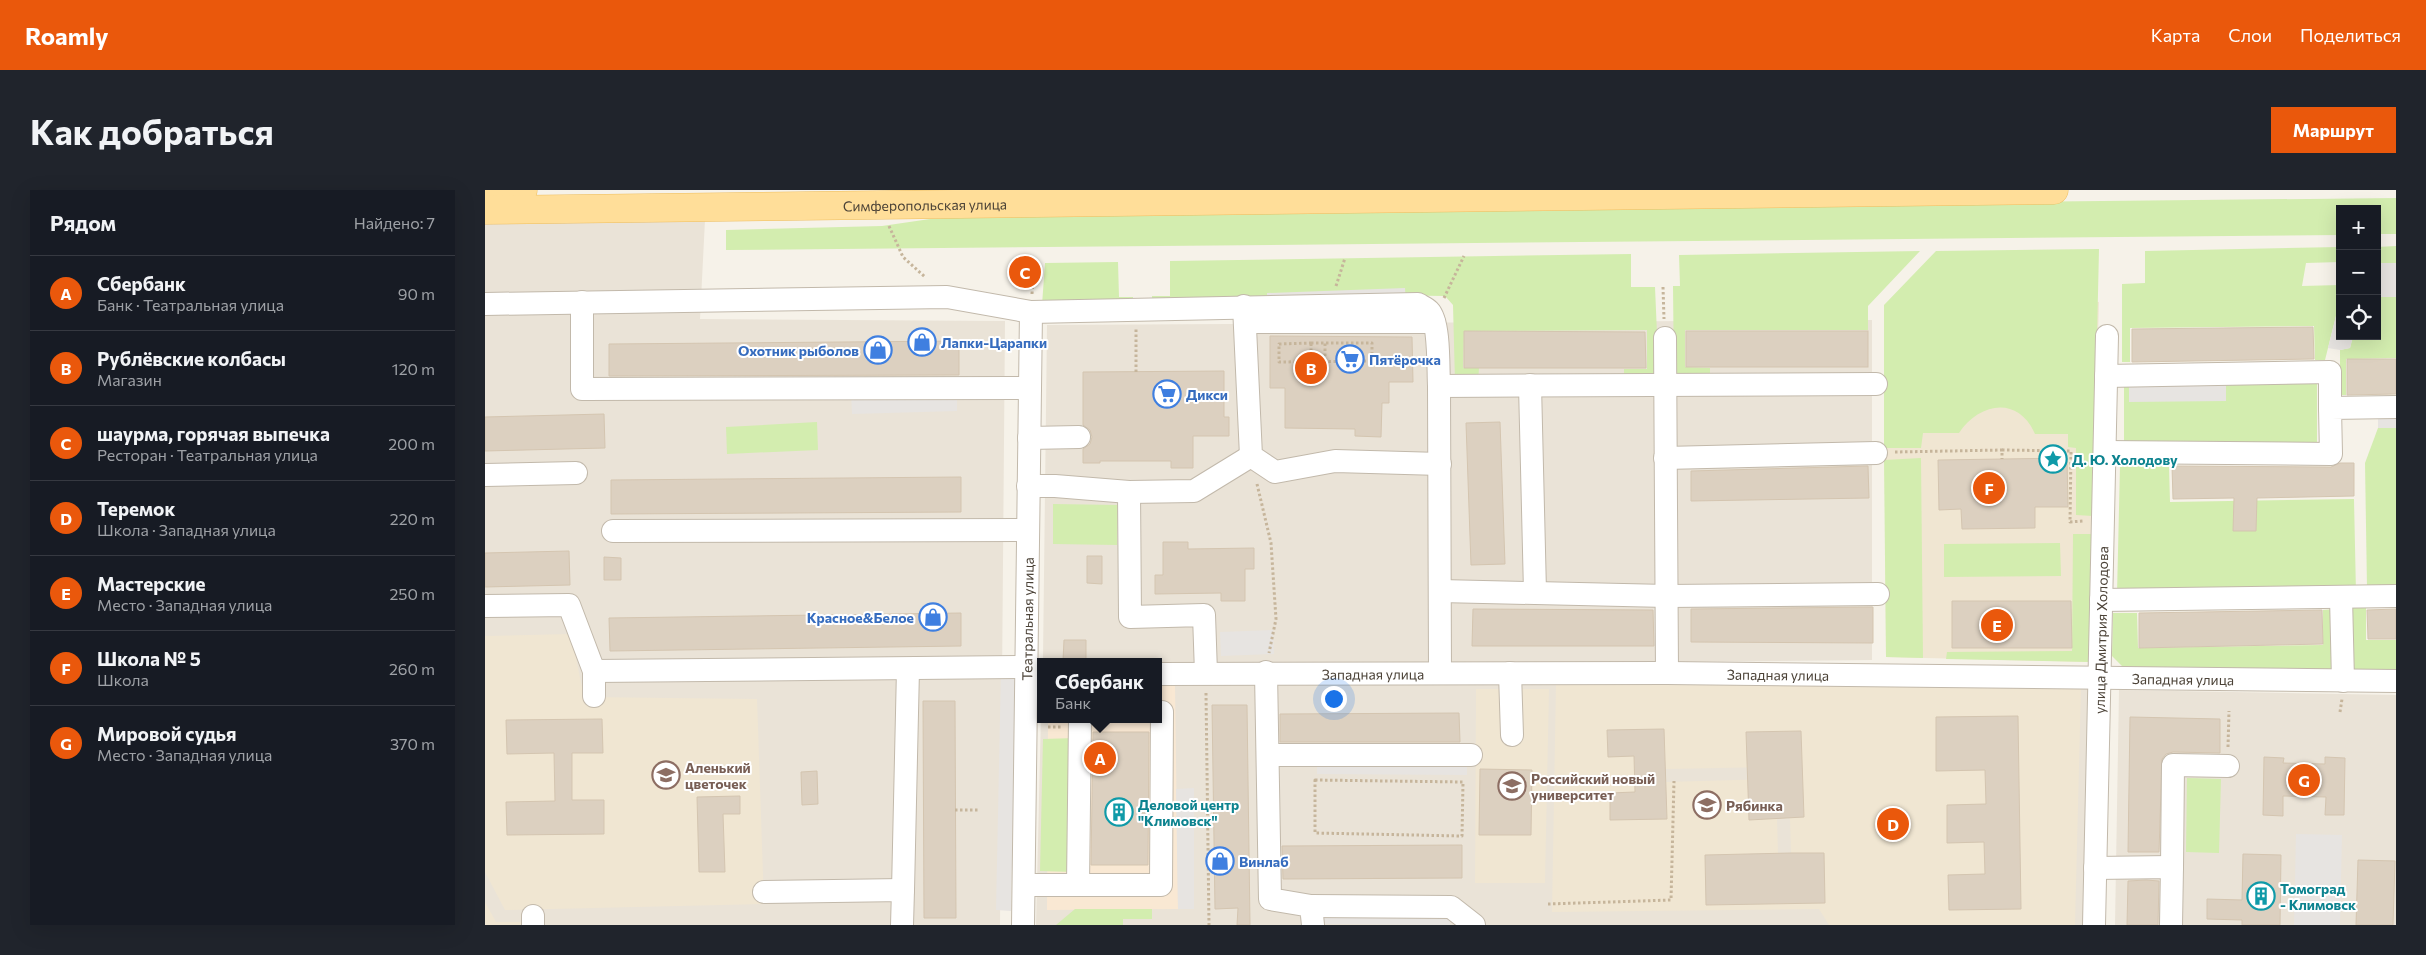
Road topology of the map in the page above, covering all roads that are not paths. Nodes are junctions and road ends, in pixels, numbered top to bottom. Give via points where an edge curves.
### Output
1 (523, 190) edge
2 (2054, 190) edge
3 (485, 191) edge
4 (485, 210) edge
5 (582, 302) junction
6 (485, 304) edge
7 (1031, 312) junction
8 (1245, 314) junction
9 (2107, 336) dead end
10 (1665, 338) road end
11 (2106, 376) junction
12 (1876, 384) dead end
13 (1530, 385) junction
14 (1664, 385) junction
15 (1439, 386) junction
16 (1030, 388) junction
17 (2396, 407) edge
18 (2330, 408) junction
19 (1029, 438) junction
20 (1079, 438) dead end
21 (2105, 452) junction
22 (1885, 453) road end
23 (1251, 456) junction
24 (1665, 458) junction
25 (1440, 464) junction
26 (576, 473) dead end
27 (485, 475) edge
28 (1028, 486) junction
29 (1129, 492) junction
30 (1028, 530) junction
31 (613, 531) dead end
32 (1440, 591) junction
33 (1535, 592) junction
34 (1878, 594) dead end
35 (1667, 596) junction
36 (2396, 596) edge
37 (2341, 597) junction
38 (2101, 600) junction
39 (485, 606) edge
40 (1267, 666) junction
41 (908, 669) junction
42 (594, 671) junction
43 (1031, 673) edge
44 (1206, 673) junction
45 (1440, 673) junction
46 (1510, 673) junction
47 (1667, 673) junction
48 (1162, 674) edge
49 (2099, 678) junction
50 (2343, 681) junction
51 (2396, 682) edge
52 (594, 696) dead end
53 (1033, 716) edge
54 (1079, 723) edge
55 (1162, 723) edge
56 (1512, 735) dead end
57 (1268, 755) junction
58 (1471, 755) dead end
59 (2228, 766) road end
60 (2095, 868) junction
61 (2172, 868) junction
62 (1024, 885) junction
63 (1078, 885) junction
64 (903, 890) junction
65 (764, 892) dead end
66 (1312, 916) edge
67 (902, 925) edge
68 (1023, 925) edge
69 (1473, 925) edge
70 (2094, 925) edge
71 (2171, 925) edge

1 - 3 main road
2 - 4 main road, Симферопольская улица
5 - 6 street
5 - 7 street via 947,296
5 - 16 street via 582,389
7 - 8 street via 1143,309
7 - 16 street, Театральная улица
8 - 15 street via 1418,304 1430,311 1434,322
8 - 23 street
9 - 11 street, улица Дмитрия Холодова
10 - 14 street
11 - 18 street via 2330,372
11 - 21 street, улица Дмитрия Холодова
12 - 14 street
13 - 14 street
13 - 15 street
13 - 33 street
14 - 24 street
15 - 25 street
16 - 19 street, Театральная улица
17 - 18 street
18 - 21 street via 2331,454
19 - 20 street
19 - 28 street, Театральная улица
21 - 38 street, улица Дмитрия Холодова
22 - 24 street
23 - 25 street via 1275,472 1335,461
23 - 29 street via 1194,491
24 - 35 street
25 - 32 street
26 - 27 street
28 - 29 street via 1055,486 1096,497
28 - 30 street, Театральная улица
29 - 44 street via 1129,617 1205,615
30 - 31 street
30 - 43 street, Театральная улица
32 - 33 street
32 - 45 street
33 - 35 street
34 - 35 street
35 - 47 street
36 - 37 street
37 - 38 street
37 - 50 street
38 - 49 street, улица Дмитрия Холодова
39 - 42 street via 569,605
40 - 44 street, Западная улица
40 - 45 street, Западная улица
40 - 57 street
41 - 42 street
41 - 43 street
41 - 64 street
42 - 52 street
43 - 53 street, Театральная улица
44 - 48 street, Западная улица
45 - 46 street, Западная улица
46 - 47 street, Западная улица
46 - 56 street
47 - 49 street, Западная улица
49 - 50 street, Западная улица
49 - 60 street, улица Дмитрия Холодова
50 - 51 street, Западная улица
53 - 62 street, Театральная улица
54 - 63 street
55 - 63 street via 1161,885
57 - 58 street
57 - 66 street via 1270,899
59 - 61 street via 2173,765
60 - 61 street
60 - 70 street, улица Дмитрия Холодова
61 - 71 street
62 - 63 street
62 - 68 street, Театральная улица
64 - 65 street
64 - 67 street
66 - 69 street via 1451,907

